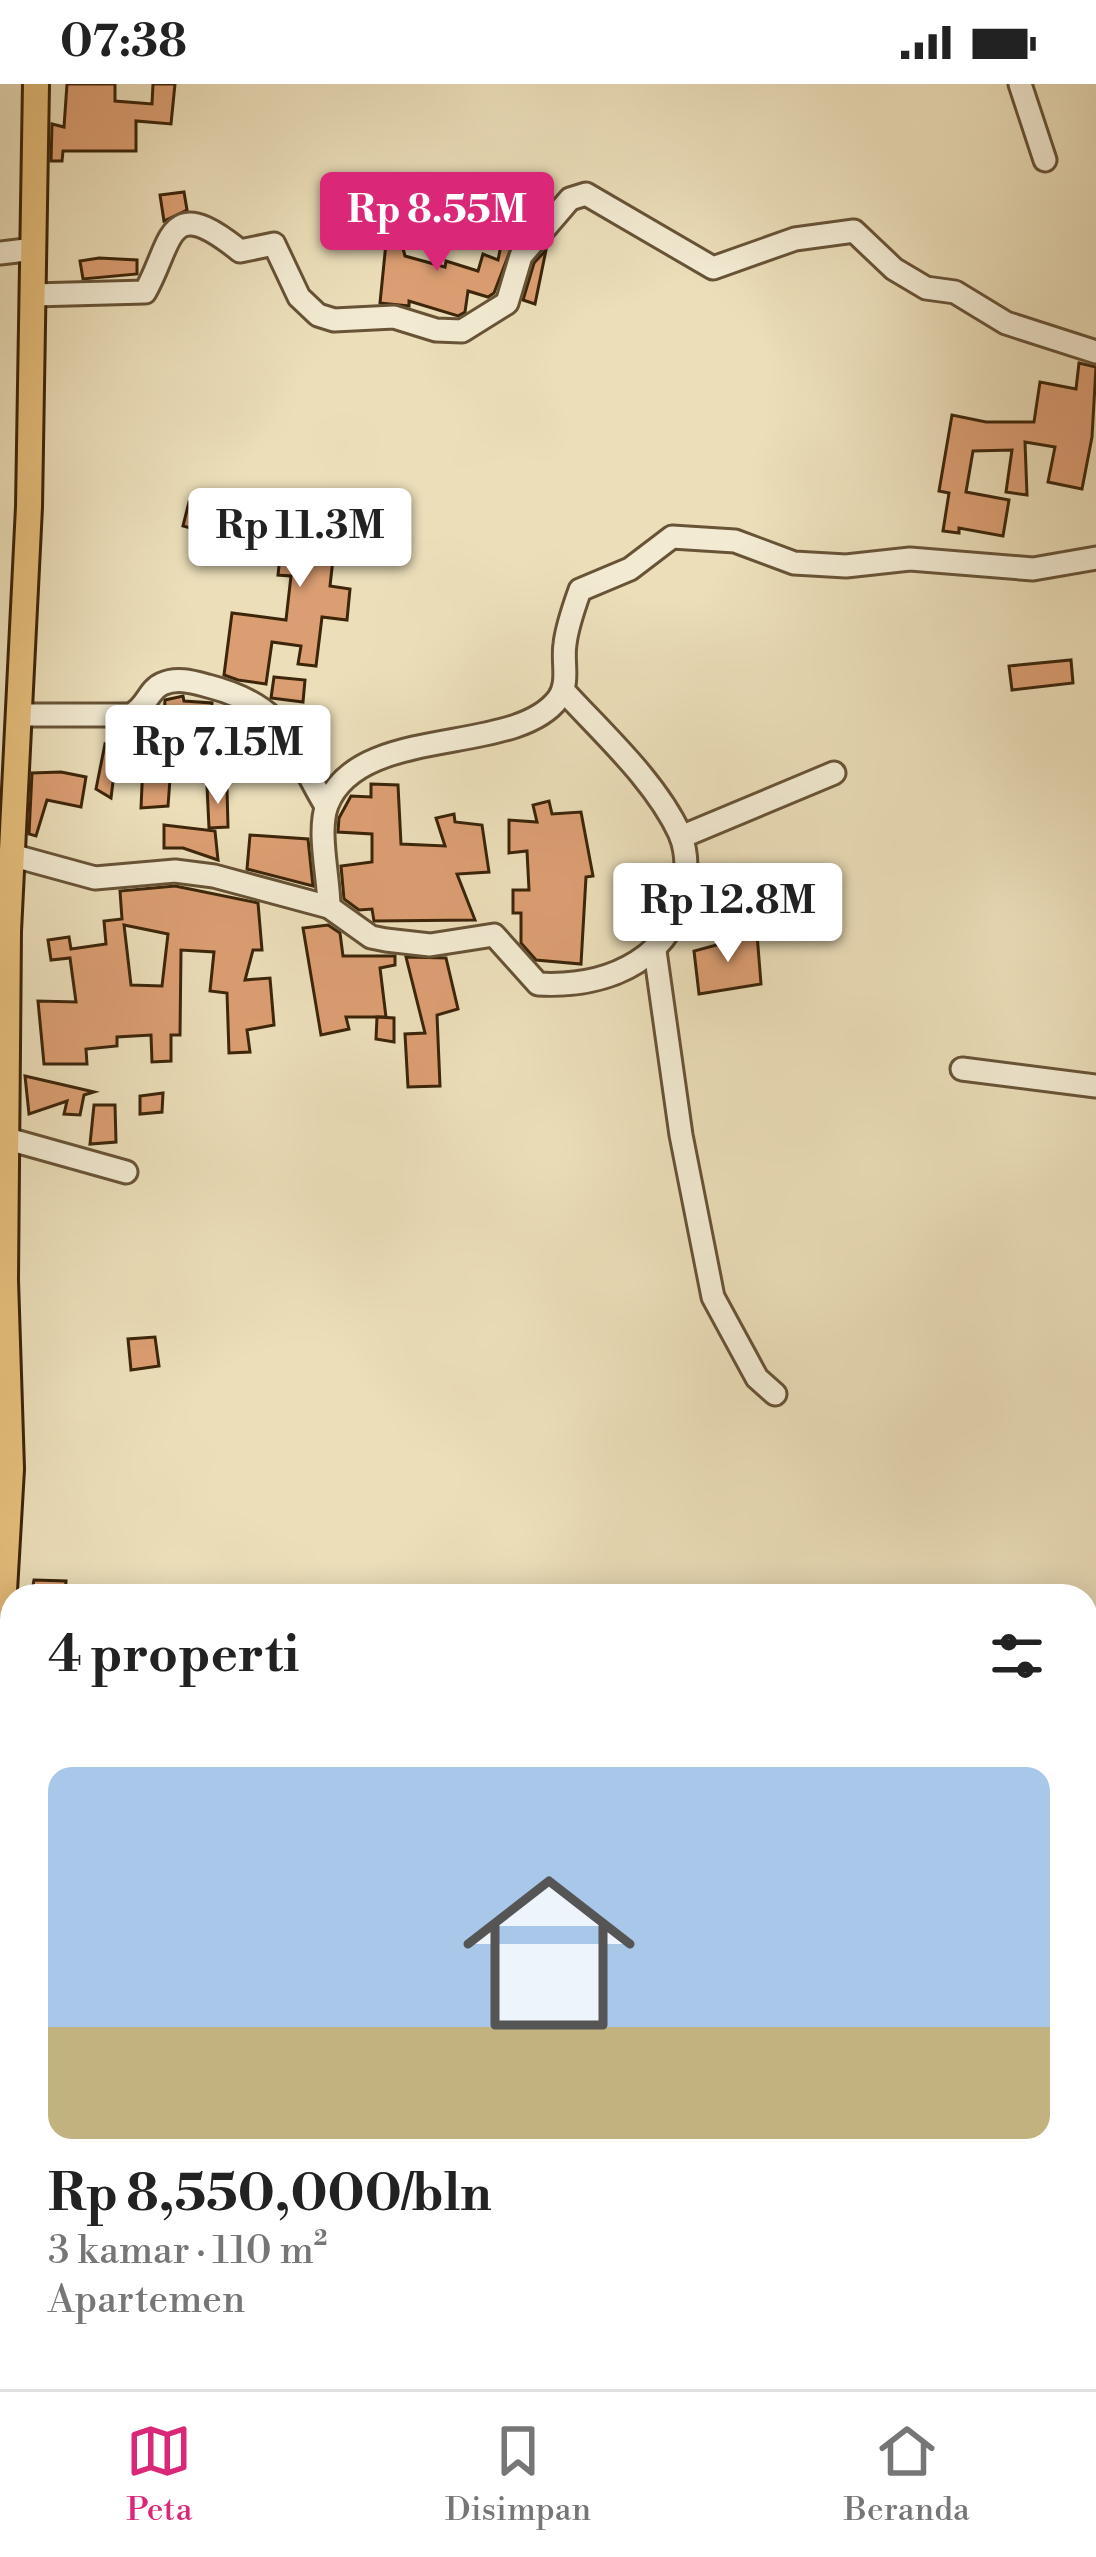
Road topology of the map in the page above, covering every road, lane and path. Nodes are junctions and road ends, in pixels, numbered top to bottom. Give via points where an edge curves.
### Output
1 (35, 84) edge
2 (1020, 84) edge
3 (1046, 160) dead end
4 (34, 249) junction
5 (0, 253) edge
6 (33, 296) junction
7 (1096, 352) edge
8 (1096, 558) edge
9 (563, 690) junction
10 (19, 715) junction
11 (833, 773) dead end
12 (326, 806) junction
13 (6, 818) edge
14 (681, 837) junction
15 (11, 854) junction
16 (329, 907) junction
17 (655, 951) junction
18 (962, 1069) dead end
19 (1096, 1086) edge
20 (4, 1095) edge
21 (8, 1139) junction
22 (127, 1172) dead end
23 (775, 1394) dead end
24 (6, 1584) edge

1 - 4 main road
2 - 3 street
4 - 5 street
4 - 6 main road
6 - 7 street via 145,292 164,240 186,226 240,251 274,244 299,297 318,315 348,322 394,317 462,331 508,303 521,256 570,199 586,194 713,268 760,248 854,231 926,288 955,292 1006,323
6 - 10 main road
8 - 9 street via 1034,568 910,559 846,566 794,562 735,541 672,537 630,569 580,590 564,644
9 - 12 street via 528,721 368,766
9 - 14 street
10 - 12 street via 130,715 167,682 213,687 281,722
10 - 13 main road
11 - 14 street
12 - 16 street
13 - 15 main road
14 - 17 street via 684,904
15 - 16 street via 95,878 191,871
15 - 20 main road
16 - 17 street via 386,940 430,945 494,935 538,984 601,976
17 - 23 street via 712,1297 757,1378
18 - 19 street
20 - 21 main road
21 - 22 street
21 - 24 main road

